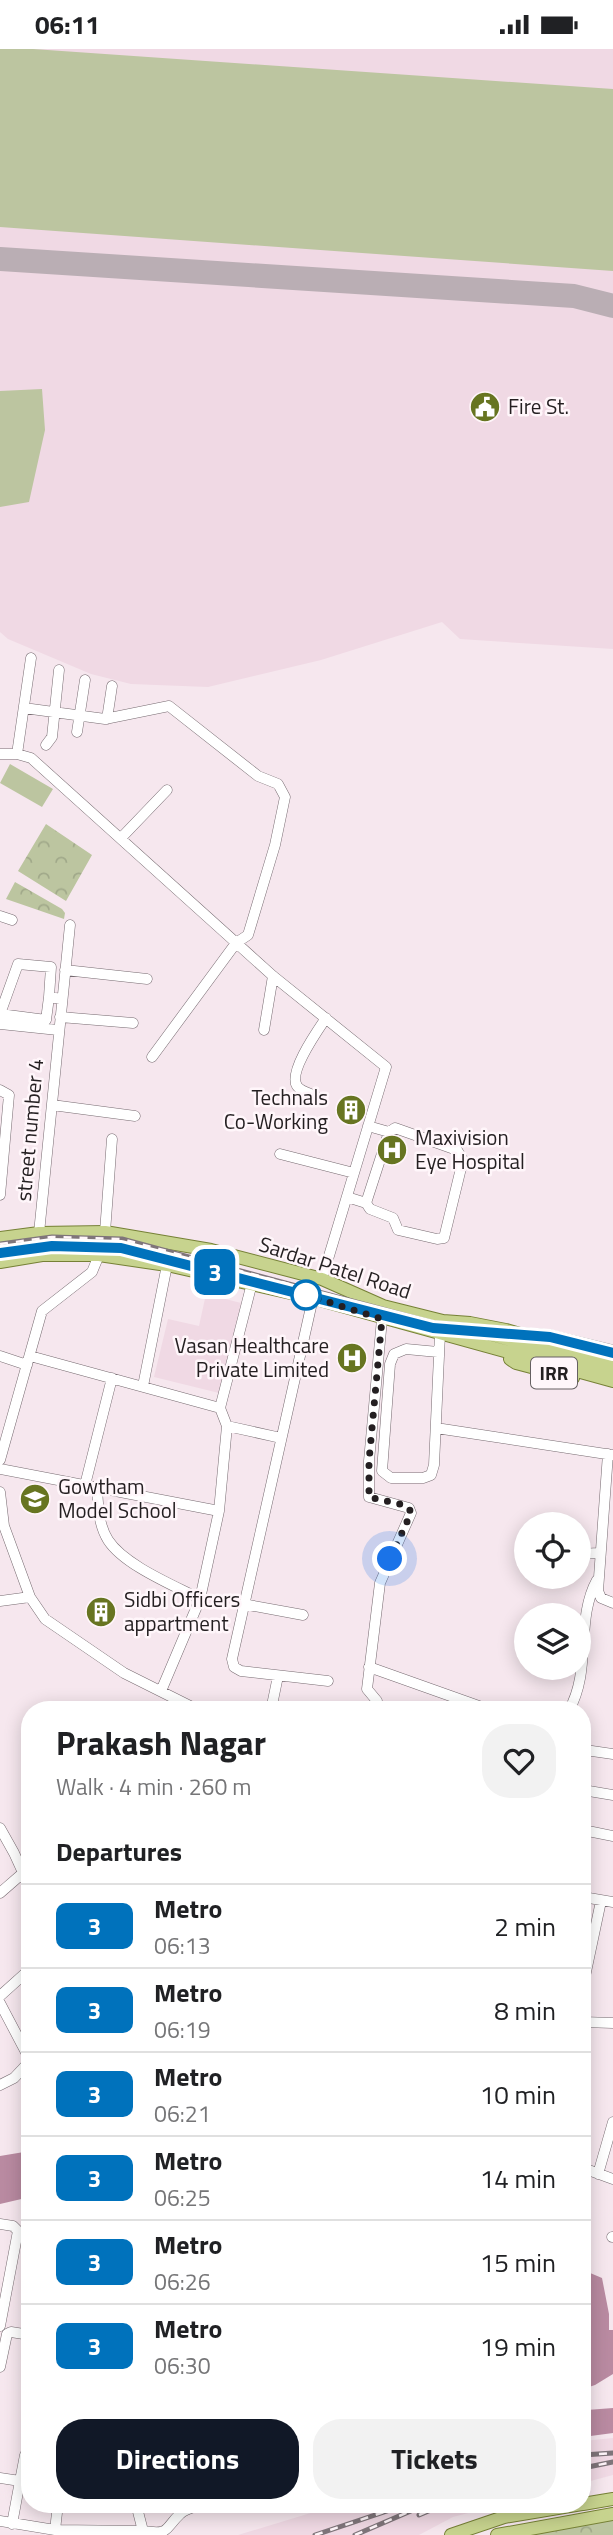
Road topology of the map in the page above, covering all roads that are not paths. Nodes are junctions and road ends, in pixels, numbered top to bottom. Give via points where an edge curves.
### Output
1 (31, 658) dead end
2 (59, 670) dead end
3 (85, 680) dead end
4 (112, 686) dead end
5 (24, 708) junction
6 (54, 712) junction
7 (80, 716) junction
8 (107, 719) junction
9 (77, 732) dead end
10 (46, 745) dead end
11 (0, 754) edge
12 (17, 754) junction
13 (167, 790) dead end
14 (121, 838) junction
15 (0, 916) edge
16 (12, 920) dead end
17 (70, 925) dead end
18 (236, 943) junction
19 (65, 969) junction
20 (273, 976) junction
21 (147, 979) dead end
22 (48, 997) junction
23 (62, 999) junction
24 (60, 1017) junction
25 (326, 1018) junction
26 (133, 1023) dead end
27 (0, 1024) edge
28 (58, 1030) junction
29 (264, 1030) dead end
30 (152, 1057) dead end
31 (0, 1090) edge
32 (317, 1097) dead end
33 (52, 1105) junction
34 (135, 1116) dead end
35 (368, 1126) junction
36 (389, 1132) junction
37 (113, 1139) dead end
38 (280, 1153) dead end
39 (354, 1173) junction
40 (0, 1195) edge
41 (347, 1197) junction
42 (366, 1203) junction
43 (105, 1232) junction
44 (40, 1233) junction
45 (0, 1238) edge
46 (99, 1255) junction
47 (0, 1262) edge
48 (167, 1265) junction
49 (322, 1279) junction
50 (251, 1283) junction
51 (313, 1299) junction
52 (382, 1319) junction
53 (443, 1321) junction
54 (440, 1334) junction
55 (514, 1348) junction
56 (499, 1350) junction
57 (438, 1352) junction
58 (0, 1356) edge
59 (29, 1360) junction
60 (613, 1361) edge
61 (613, 1370) edge
62 (112, 1378) junction
63 (613, 1381) edge
64 (143, 1386) junction
65 (613, 1389) edge
66 (220, 1409) junction
67 (227, 1426) junction
68 (436, 1428) junction
69 (281, 1438) junction
70 (610, 1455) edge
71 (0, 1460) edge
72 (0, 1469) edge
73 (85, 1485) junction
74 (97, 1487) junction
75 (0, 1492) edge
76 (219, 1511) junction
77 (591, 1553) edge
78 (599, 1553) junction
79 (597, 1579) junction
80 (30, 1597) junction
81 (200, 1599) junction
82 (0, 1601) edge
83 (613, 1602) edge
84 (243, 1604) junction
85 (303, 1615) dead end
86 (369, 1667) junction
87 (278, 1676) junction
88 (328, 1681) dead end
89 (161, 1691) junction
90 (180, 1701) edge
91 (272, 1701) edge
92 (377, 1701) edge
93 (465, 1701) edge
94 (572, 1701) edge
95 (591, 1751) edge
96 (613, 1754) edge
97 (591, 1791) edge
98 (613, 1795) edge
99 (1, 1831) edge
100 (591, 1832) edge
101 (613, 1836) edge
102 (21, 1869) edge
103 (21, 1875) edge
104 (0, 1893) edge
105 (591, 1899) edge
106 (601, 1901) junction
107 (613, 1902) edge
108 (591, 1948) edge
109 (21, 1977) edge
110 (0, 1996) edge
111 (0, 2003) edge
112 (591, 2022) edge
113 (613, 2023) edge
114 (21, 2043) edge
115 (21, 2070) edge
116 (0, 2084) edge
117 (613, 2122) edge
118 (591, 2171) edge
119 (598, 2174) junction
120 (613, 2179) edge
121 (0, 2224) edge
122 (0, 2326) edge
123 (21, 2334) edge
124 (0, 2367) edge
125 (21, 2477) edge
126 (0, 2478) edge
127 (20, 2481) junction
128 (613, 2499) edge
129 (591, 2503) edge
130 (57, 2513) edge
131 (138, 2513) edge
132 (177, 2513) edge
133 (528, 2513) edge
134 (613, 2514) edge
135 (0, 2522) edge
136 (12, 2523) junction
137 (55, 2530) junction
138 (143, 2531) junction
139 (478, 2531) edge
140 (451, 2535) edge
141 (497, 2535) edge

1 - 5 street
2 - 6 street
3 - 7 street
4 - 8 street
5 - 6 street
5 - 12 street
6 - 7 street
6 - 10 street via 52,737
7 - 8 street
7 - 9 street
8 - 18 street via 169,706 258,776 278,784 285,797 275,845 248,935
11 - 12 street
12 - 14 street via 31,758
13 - 14 street
14 - 18 street
15 - 16 street
17 - 19 street, street number 4
18 - 20 street
18 - 30 street
19 - 21 street
19 - 23 street, street number 4
20 - 25 street
20 - 29 street
22 - 22 street via 51,967 18,964 0,1014 46,1020
22 - 23 street
23 - 24 street, street number 4
24 - 26 street
24 - 28 street, street number 4
25 - 32 street via 302,1055 296,1081 299,1088
25 - 35 street via 386,1067
27 - 28 street, street number 4
28 - 33 street, street number 4
31 - 40 street via 9,1095
33 - 34 street
33 - 44 street, street number 4
35 - 36 street
35 - 39 street
36 - 42 street
36 - 42 street via 395,1128 457,1150 463,1160 444,1238 398,1230 393,1218
37 - 43 street
38 - 39 street
39 - 41 street
41 - 42 street
41 - 49 street
43 - 44 main road, Sardar Patel Road / IRR
43 - 49 main road, Sardar Patel Road / IRR via 211,1249
44 - 45 main road, Sardar Patel Road / IRR
46 - 47 main road, Sardar Patel Road / IRR via 42,1255
46 - 48 main road, Sardar Patel Road / IRR
46 - 59 street via 92,1272 43,1311
48 - 50 main road, Sardar Patel Road / IRR
48 - 64 street
49 - 53 main road, Sardar Patel Road / IRR via 383,1306
50 - 51 main road, Sardar Patel Road / IRR
50 - 66 street
51 - 52 main road, Sardar Patel Road / IRR
51 - 69 street
52 - 54 main road, Sardar Patel Road / IRR
52 - 86 street via 369,1497 404,1505 411,1513 380,1583
53 - 55 main road, IRR
53 - 60 main road, Sardar Patel Road / IRR via 506,1330
54 - 56 main road, Sardar Patel Road / IRR
54 - 57 street
55 - 56 main road, IRR
55 - 61 main road, IRR
55 - 63 main road, IRR
56 - 65 main road, Sardar Patel Road / IRR via 516,1363
57 - 68 street
57 - 68 street via 406,1349 394,1354 383,1471 391,1478 431,1475
58 - 59 street
59 - 62 street
59 - 71 street
62 - 64 street
62 - 73 street
64 - 66 street
66 - 67 street
67 - 69 street
67 - 76 street
68 - 70 street
69 - 84 street
70 - 78 street
72 - 73 street
73 - 74 street
74 - 76 street
74 - 81 street via 100,1520 116,1550
75 - 80 street via 4,1527
76 - 81 street
77 - 78 street
78 - 79 street
79 - 83 street via 601,1598
79 - 94 street via 588,1599 579,1683
80 - 82 street
80 - 89 street via 45,1619 124,1673
81 - 89 street
84 - 85 street
84 - 87 street via 234,1667
86 - 92 street via 367,1689
86 - 93 street
87 - 88 street
87 - 91 street
89 - 90 street
95 - 96 street
97 - 98 street
99 - 102 street
100 - 101 street
103 - 104 street
105 - 106 street
106 - 107 street
106 - 108 street
109 - 110 street
111 - 114 street
112 - 113 street
115 - 116 street
117 - 119 street
118 - 119 street
119 - 120 street
121 - 122 street via 18,2231
123 - 124 street via 7,2334
125 - 127 street
126 - 127 street
127 - 136 street
128 - 129 main road
130 - 137 street
131 - 138 street
132 - 138 street via 164,2533
133 - 139 main road via 504,2517
134 - 141 main road
135 - 136 street
136 - 137 street
137 - 138 street
139 - 140 main road

